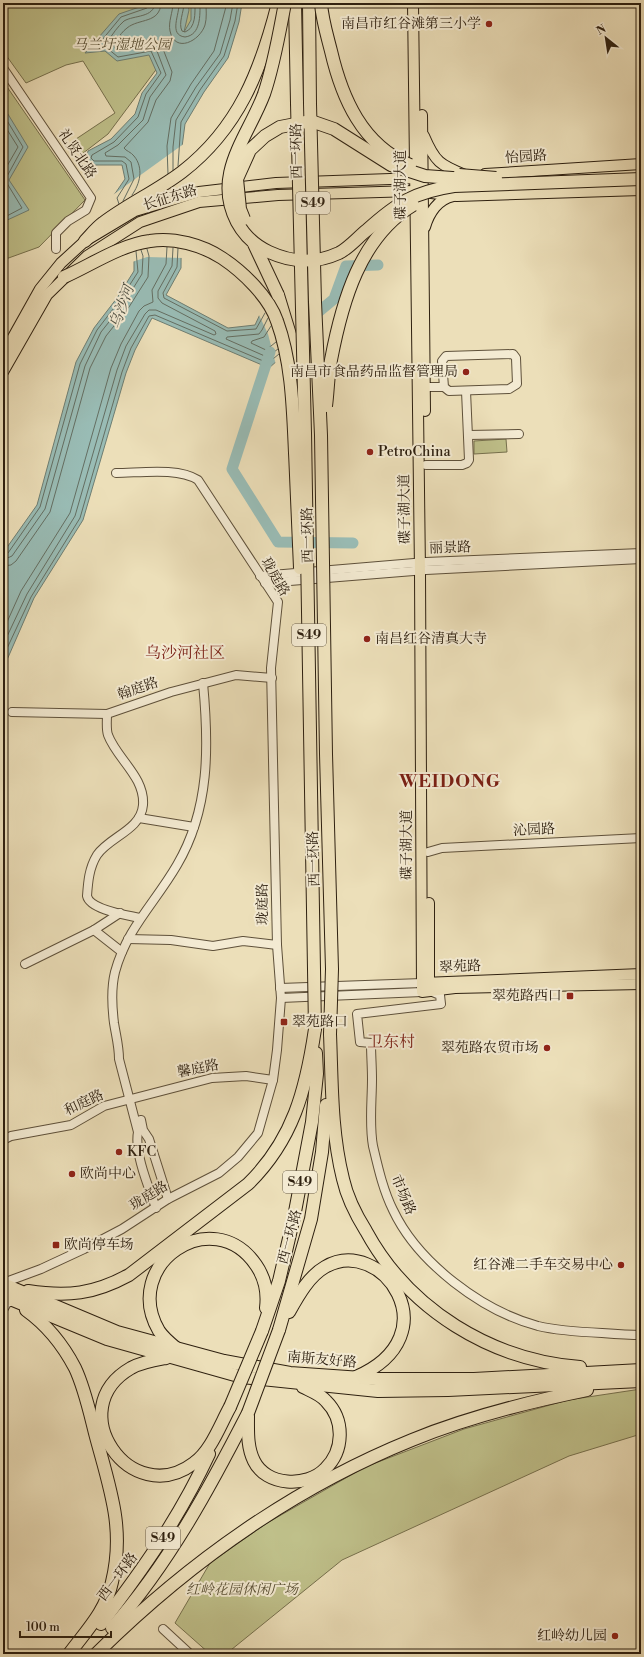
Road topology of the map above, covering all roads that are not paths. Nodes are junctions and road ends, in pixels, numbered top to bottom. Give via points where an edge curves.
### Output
1 (278, 3) edge
2 (285, 3) edge
3 (295, 3) edge
4 (309, 3) edge
5 (320, 3) edge
6 (413, 3) edge
7 (420, 3) edge
8 (3, 68) edge
9 (418, 135) junction
10 (641, 164) edge
11 (641, 172) edge
12 (466, 175) junction
13 (418, 178) junction
14 (376, 179) junction
15 (641, 179) edge
16 (494, 182) junction
17 (641, 190) edge
18 (376, 192) junction
19 (419, 192) junction
20 (457, 196) junction
21 (199, 197) junction
22 (423, 232) junction
23 (86, 241) junction
24 (415, 242) junction
25 (56, 249) dead end
26 (64, 277) junction
27 (3, 355) edge
28 (3, 372) edge
29 (425, 387) junction
30 (444, 387) junction
31 (466, 391) junction
32 (293, 405) junction
33 (321, 434) junction
34 (519, 434) dead end
35 (468, 436) junction
36 (426, 465) junction
37 (116, 473) dead end
38 (641, 553) edge
39 (641, 559) edge
40 (423, 566) junction
41 (260, 576) junction
42 (265, 584) junction
43 (272, 678) junction
44 (310, 678) junction
45 (203, 683) junction
46 (12, 712) dead end
47 (106, 714) junction
48 (139, 818) junction
49 (194, 826) junction
50 (641, 838) edge
51 (428, 852) junction
52 (120, 913) junction
53 (140, 918) junction
54 (94, 930) junction
55 (128, 939) junction
56 (277, 946) junction
57 (122, 952) junction
58 (25, 964) dead end
59 (641, 974) edge
60 (641, 984) edge
61 (426, 987) junction
62 (280, 988) junction
63 (281, 998) junction
64 (315, 1029) junction
65 (330, 1034) junction
66 (273, 1080) junction
67 (132, 1098) junction
68 (3, 1140) edge
69 (168, 1199) junction
70 (156, 1208) junction
71 (7, 1285) edge
72 (3, 1296) edge
73 (14, 1301) junction
74 (3, 1310) edge
75 (279, 1330) junction
76 (262, 1331) junction
77 (641, 1335) edge
78 (173, 1354) junction
79 (632, 1374) edge
80 (354, 1378) junction
81 (641, 1381) edge
82 (294, 1384) junction
83 (230, 1407) junction
84 (248, 1413) junction
85 (163, 1629) dead end
86 (69, 1654) edge
87 (74, 1654) edge
88 (88, 1654) edge
89 (96, 1654) edge
90 (190, 1654) edge

1 - 23 highway via 266,48 249,92 214,142 183,171 102,224
2 - 16 highway, bridge via 278,45 264,95 234,160 228,180 230,203 243,233 270,253 283,259 306,262 340,252 388,211 411,197 432,189
3 - 44 highway, 西一环路 / S49, bridge
4 - 33 highway, 西一环路 / S49, bridge via 315,302
5 - 16 highway, bridge via 336,71 348,106 363,130 380,147 401,161 426,171
6 - 9 main road, 碟子湖大道
7 - 9 main road, 碟子湖大道
8 - 25 street, 礼贤北路 via 91,198 86,210 56,233
9 - 12 main road via 445,167
9 - 13 main road, 碟子湖大道
9 - 14 main road via 400,165
10 - 12 main road, 怡园路
11 - 16 highway
12 - 13 main road, 怡园路
13 - 14 main road, 长征东路
13 - 19 main road, 碟子湖大道
14 - 21 main road, 长征东路 via 276,183
15 - 16 highway, bridge
16 - 32 highway, bridge via 425,176 391,165 334,128 312,121 280,127 264,136 250,150 237,179 240,208 278,295 292,341
16 - 33 highway, bridge via 425,198 402,212 386,226 367,251 352,282 340,318
17 - 20 main road
18 - 19 main road, 长征东路
18 - 21 main road, 长征东路
18 - 24 main road via 400,205 408,217
19 - 20 main road
19 - 22 main road, 碟子湖大道
19 - 24 main road, 碟子湖大道
20 - 22 main road via 442,200 435,206 427,218
21 - 23 main road, 长征东路 via 135,211
21 - 26 main road, 长征东路 via 140,222 87,256
22 - 29 main road, 碟子湖大道
23 - 27 main road, 长征东路 via 60,264 40,289
24 - 40 main road, 碟子湖大道
26 - 28 main road, 长征东路 via 47,295
26 - 32 highway, bridge via 124,248 150,241 180,242 210,250 236,268 256,287 277,320 285,347
29 - 30 street
29 - 36 main road, 碟子湖大道
30 - 31 street via 449,391
30 - 31 street via 442,361 446,356 513,354 516,358 517,384 514,387
31 - 35 street
32 - 44 highway, bridge via 302,621
33 - 65 highway, 西一环路 / S49, bridge via 332,969
34 - 35 street
35 - 36 street via 467,463
36 - 40 main road, 碟子湖大道
37 - 41 street, 珑庭路 via 179,473 198,480
38 - 40 street, 丽景路
39 - 40 street, 丽景路
40 - 41 street, 丽景路
40 - 42 street, 丽景路
40 - 51 main road, 碟子湖大道
40 - 61 main road, 碟子湖大道
41 - 42 street, 珑庭路
42 - 43 street, 珑庭路 via 278,602
43 - 45 street, 翰庭路 via 236,674
43 - 56 street, 珑庭路
44 - 64 highway, 西一环路 / S49, bridge
45 - 47 street, 翰庭路
45 - 49 street via 207,741 206,771 202,799
46 - 47 street, 翰庭路
47 - 48 street via 107,733 118,754 132,771 141,793 143,805
48 - 49 street
48 - 52 street via 102,849 89,874 88,900 94,906
49 - 53 street via 177,865
50 - 51 street, 沁园路 via 442,848
51 - 61 main road, 碟子湖大道
52 - 53 street
52 - 54 street
53 - 55 street
54 - 57 street
54 - 58 street
55 - 56 street via 171,940 213,946 243,941
55 - 57 street
56 - 62 street, 珑庭路
57 - 67 street via 115,974 112,998 114,1023 120,1047 119,1059
59 - 61 main road, 翠苑路
60 - 61 main road, 翠苑路
61 - 62 street, 翠苑路
61 - 63 street, 翠苑路
61 - 77 street, 市场路 via 440,995 441,1004 357,1014 360,1042 371,1043 373,1144 381,1179 403,1228 423,1252 460,1288 511,1317 538,1326 572,1332
62 - 63 street, 珑庭路
63 - 66 street, 珑庭路
64 - 71 highway via 309,1068 290,1125 277,1151 248,1184 118,1281 89,1292 72,1294 52,1294
64 - 76 highway, 西一环路 / S49 via 317,1074 312,1122 279,1281
65 - 75 highway, 西一环路 / S49 via 324,1138 311,1219
65 - 79 highway via 333,1114 343,1180 355,1212 392,1272 441,1317 468,1334 500,1349 563,1366
66 - 67 street, 馨庭路 via 246,1076 212,1078
66 - 69 street, 珑庭路 via 258,1133 238,1157 219,1172
67 - 68 street, 和庭路 via 104,1106 71,1125 15,1135
67 - 69 street via 143,1130 149,1139
67 - 70 street via 138,1132 137,1142
69 - 70 street, 珑庭路
70 - 71 street, 珑庭路 via 84,1249
71 - 78 highway, 南斯友好路
72 - 73 highway
73 - 74 street via 8,1303
73 - 78 highway, 南斯友好路 via 107,1339
73 - 86 highway via 52,1334 75,1368 87,1402 116,1512 118,1549 112,1583 102,1611
75 - 80 highway via 303,1291 314,1276 325,1267 340,1261 360,1262 374,1268 386,1276 403,1304 401,1337 386,1360
75 - 84 highway, 西一环路 / S49, bridge
76 - 78 highway via 267,1303 266,1289 252,1259 236,1245 215,1239 189,1243 168,1255 155,1274 151,1286 150,1298 154,1321
76 - 83 highway, 西一环路 / S49, bridge
78 - 80 highway, 南斯友好路 via 290,1373
78 - 82 highway, 南斯友好路 via 242,1377
78 - 83 highway via 133,1367 115,1381 104,1399 102,1425 106,1439 114,1454 124,1464 135,1470 160,1475 186,1469 205,1452
79 - 80 highway, 南斯友好路 via 474,1379
79 - 81 highway, 南斯友好路
79 - 82 highway, 南斯友好路 via 448,1390 378,1391
79 - 89 highway via 455,1425 406,1443 334,1477 262,1518 230,1540 149,1603
82 - 84 highway via 326,1400 338,1421 339,1447 324,1470 302,1481 287,1482 274,1479 263,1472 254,1462 250,1448
83 - 87 highway, 西一环路 / S49 via 190,1494 149,1561 102,1624
84 - 88 highway, 西一环路 / S49 via 208,1491 171,1552 138,1598
85 - 90 street

